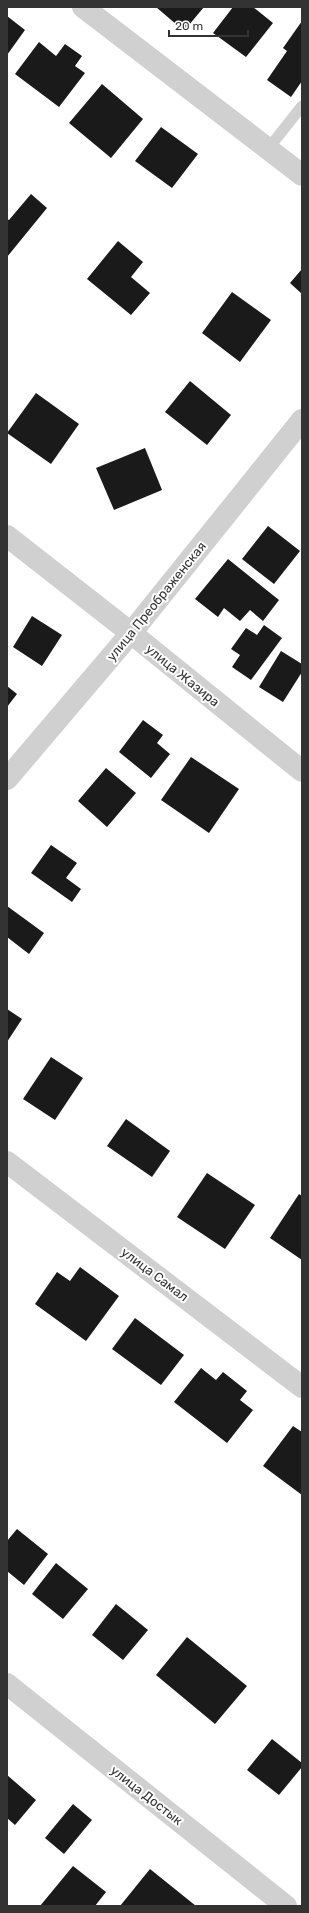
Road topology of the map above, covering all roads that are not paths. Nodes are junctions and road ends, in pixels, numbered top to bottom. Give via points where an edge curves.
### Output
1 (83, 7) edge
2 (302, 106) edge
3 (268, 149) junction
4 (302, 175) edge
5 (302, 420) edge
6 (7, 536) edge
7 (131, 633) junction
8 (302, 771) edge
9 (7, 779) edge
10 (7, 1162) edge
11 (302, 1387) edge
12 (7, 1684) edge
13 (286, 1906) edge

1 - 3 street
2 - 3 lane
3 - 4 street
5 - 7 street, улица Преображенская
6 - 7 street, улица Жазира
7 - 8 street, улица Жазира
7 - 9 street, улица Преображенская
10 - 11 street, улица Самал
12 - 13 street, улица Достык

